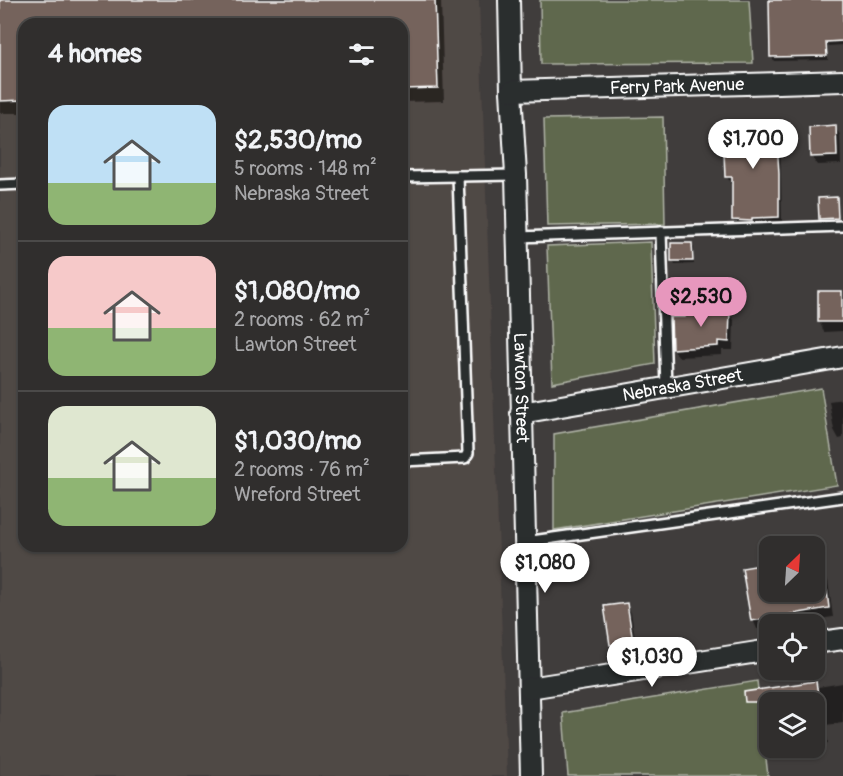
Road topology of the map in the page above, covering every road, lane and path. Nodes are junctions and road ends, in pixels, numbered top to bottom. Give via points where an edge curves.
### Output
1 (509, 0) edge
2 (843, 81) edge
3 (511, 91) junction
4 (516, 175) junction
5 (458, 176) junction
6 (408, 177) edge
7 (18, 184) edge
8 (0, 185) edge
9 (843, 226) edge
10 (661, 232) junction
11 (517, 237) junction
12 (843, 357) edge
13 (666, 387) junction
14 (521, 413) junction
15 (408, 460) edge
16 (843, 497) edge
17 (525, 542) junction
18 (843, 639) edge
19 (825, 642) edge
20 (759, 652) edge
21 (529, 688) junction
22 (531, 776) edge

1 - 3 street, Lawton Street
2 - 3 street, Ferry Park Avenue
3 - 4 street, Lawton Street
4 - 5 lane
4 - 11 street, Lawton Street
5 - 6 lane
5 - 15 lane via 468,453 465,458
7 - 8 lane
9 - 10 lane
10 - 11 lane
10 - 13 lane
11 - 14 street, Lawton Street
12 - 13 street, Nebraska Street
13 - 14 street, Nebraska Street
14 - 17 street, Lawton Street
16 - 17 lane
17 - 21 street, Lawton Street
18 - 19 street
20 - 21 street
21 - 22 street, Lawton Street

